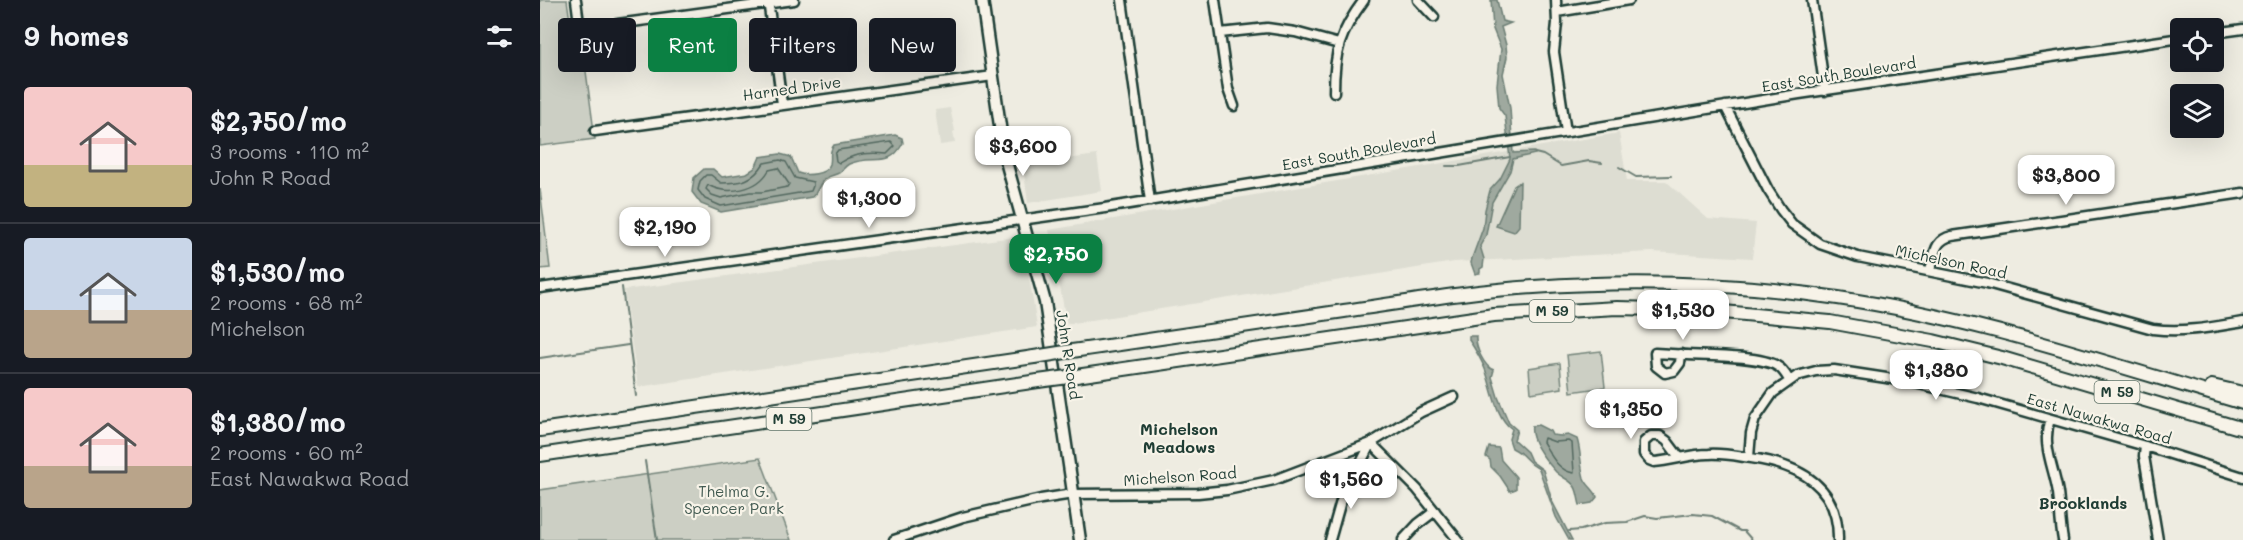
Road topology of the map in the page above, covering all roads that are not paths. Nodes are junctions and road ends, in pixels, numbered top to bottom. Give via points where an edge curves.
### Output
1 (576, 0) edge
2 (794, 0) edge
3 (982, 0) edge
4 (1122, 0) edge
5 (1215, 0) edge
6 (1364, 0) edge
7 (1418, 0) edge
8 (1556, 0) edge
9 (1629, 0) edge
10 (1812, 0) edge
11 (768, 2) edge
12 (1557, 12) junction
13 (1434, 17) dead end
14 (2243, 29) edge
15 (2224, 32) edge
16 (1220, 33) junction
17 (2170, 40) edge
18 (1339, 44) junction
19 (993, 76) junction
20 (1825, 91) junction
21 (1334, 92) dead end
22 (782, 104) junction
23 (1233, 106) dead end
24 (1725, 106) junction
25 (595, 131) dead end
26 (1566, 132) junction
27 (2243, 193) edge
28 (1150, 201) junction
29 (1021, 220) junction
30 (1930, 270) junction
31 (540, 288) edge
32 (2243, 322) edge
33 (1681, 354) dead end
34 (2109, 364) junction
35 (1789, 380) junction
36 (2243, 393) edge
37 (1454, 397) dead end
38 (2243, 403) edge
39 (2050, 419) junction
40 (540, 430) edge
41 (2243, 430) edge
42 (1371, 443) junction
43 (2145, 446) junction
44 (540, 456) edge
45 (1679, 457) dead end
46 (1749, 457) junction
47 (2243, 477) edge
48 (1073, 494) junction
49 (1435, 510) junction
50 (894, 540) edge
51 (1080, 540) edge
52 (1330, 540) edge
53 (1403, 540) edge
54 (1458, 540) edge
55 (1838, 540) edge
56 (2063, 540) edge
57 (2158, 540) edge

1 - 11 street via 579,23 588,28
2 - 11 street
3 - 19 main road, John R Road
4 - 28 street
5 - 16 street
6 - 18 street via 1348,20
7 - 13 street
8 - 12 street
9 - 12 street
10 - 20 street
11 - 22 street
12 - 26 street via 1554,52
14 - 15 street
16 - 18 street via 1274,28
16 - 23 street
17 - 20 street, East South Boulevard
18 - 21 street
19 - 22 street, Harned Drive
19 - 29 main road, John R Road via 1004,154
20 - 24 street, East South Boulevard
22 - 25 street, Harned Drive
24 - 26 street, East South Boulevard
24 - 30 street, Michelson Road via 1768,190 1792,224 1820,244 1839,251
26 - 28 street, East South Boulevard
27 - 30 street via 1952,236 1940,240
28 - 29 street, East South Boulevard
29 - 31 street, East South Boulevard
29 - 48 main road, John R Road via 1043,295
30 - 32 street, Michelson Road via 2153,328 2190,330
33 - 35 street via 1770,363 1782,369
34 - 36 highway
34 - 38 highway, M 59
34 - 40 highway, M 59, bridge via 1975,325 1857,301 1741,287 1637,283 1540,286 1454,295
35 - 39 street, East Nawakwa Road via 1816,371 1845,371 1934,387
35 - 46 street, East Nawakwa Road via 1768,398 1755,419
37 - 42 street, Michelson Road
39 - 43 street, East Nawakwa Road
39 - 56 street via 2047,449
41 - 44 highway, M 59, bridge via 2011,360 1912,336 1799,318 1617,308 1494,315
42 - 48 street, Michelson Road via 1285,477 1227,490
42 - 49 street
42 - 52 street via 1341,501
43 - 47 street, East Nawakwa Road
43 - 57 street
45 - 46 street
46 - 55 street via 1786,465 1816,483 1833,509
48 - 50 street, Michelson Road via 988,510
48 - 51 main road, John R Road
49 - 53 street
49 - 54 street

